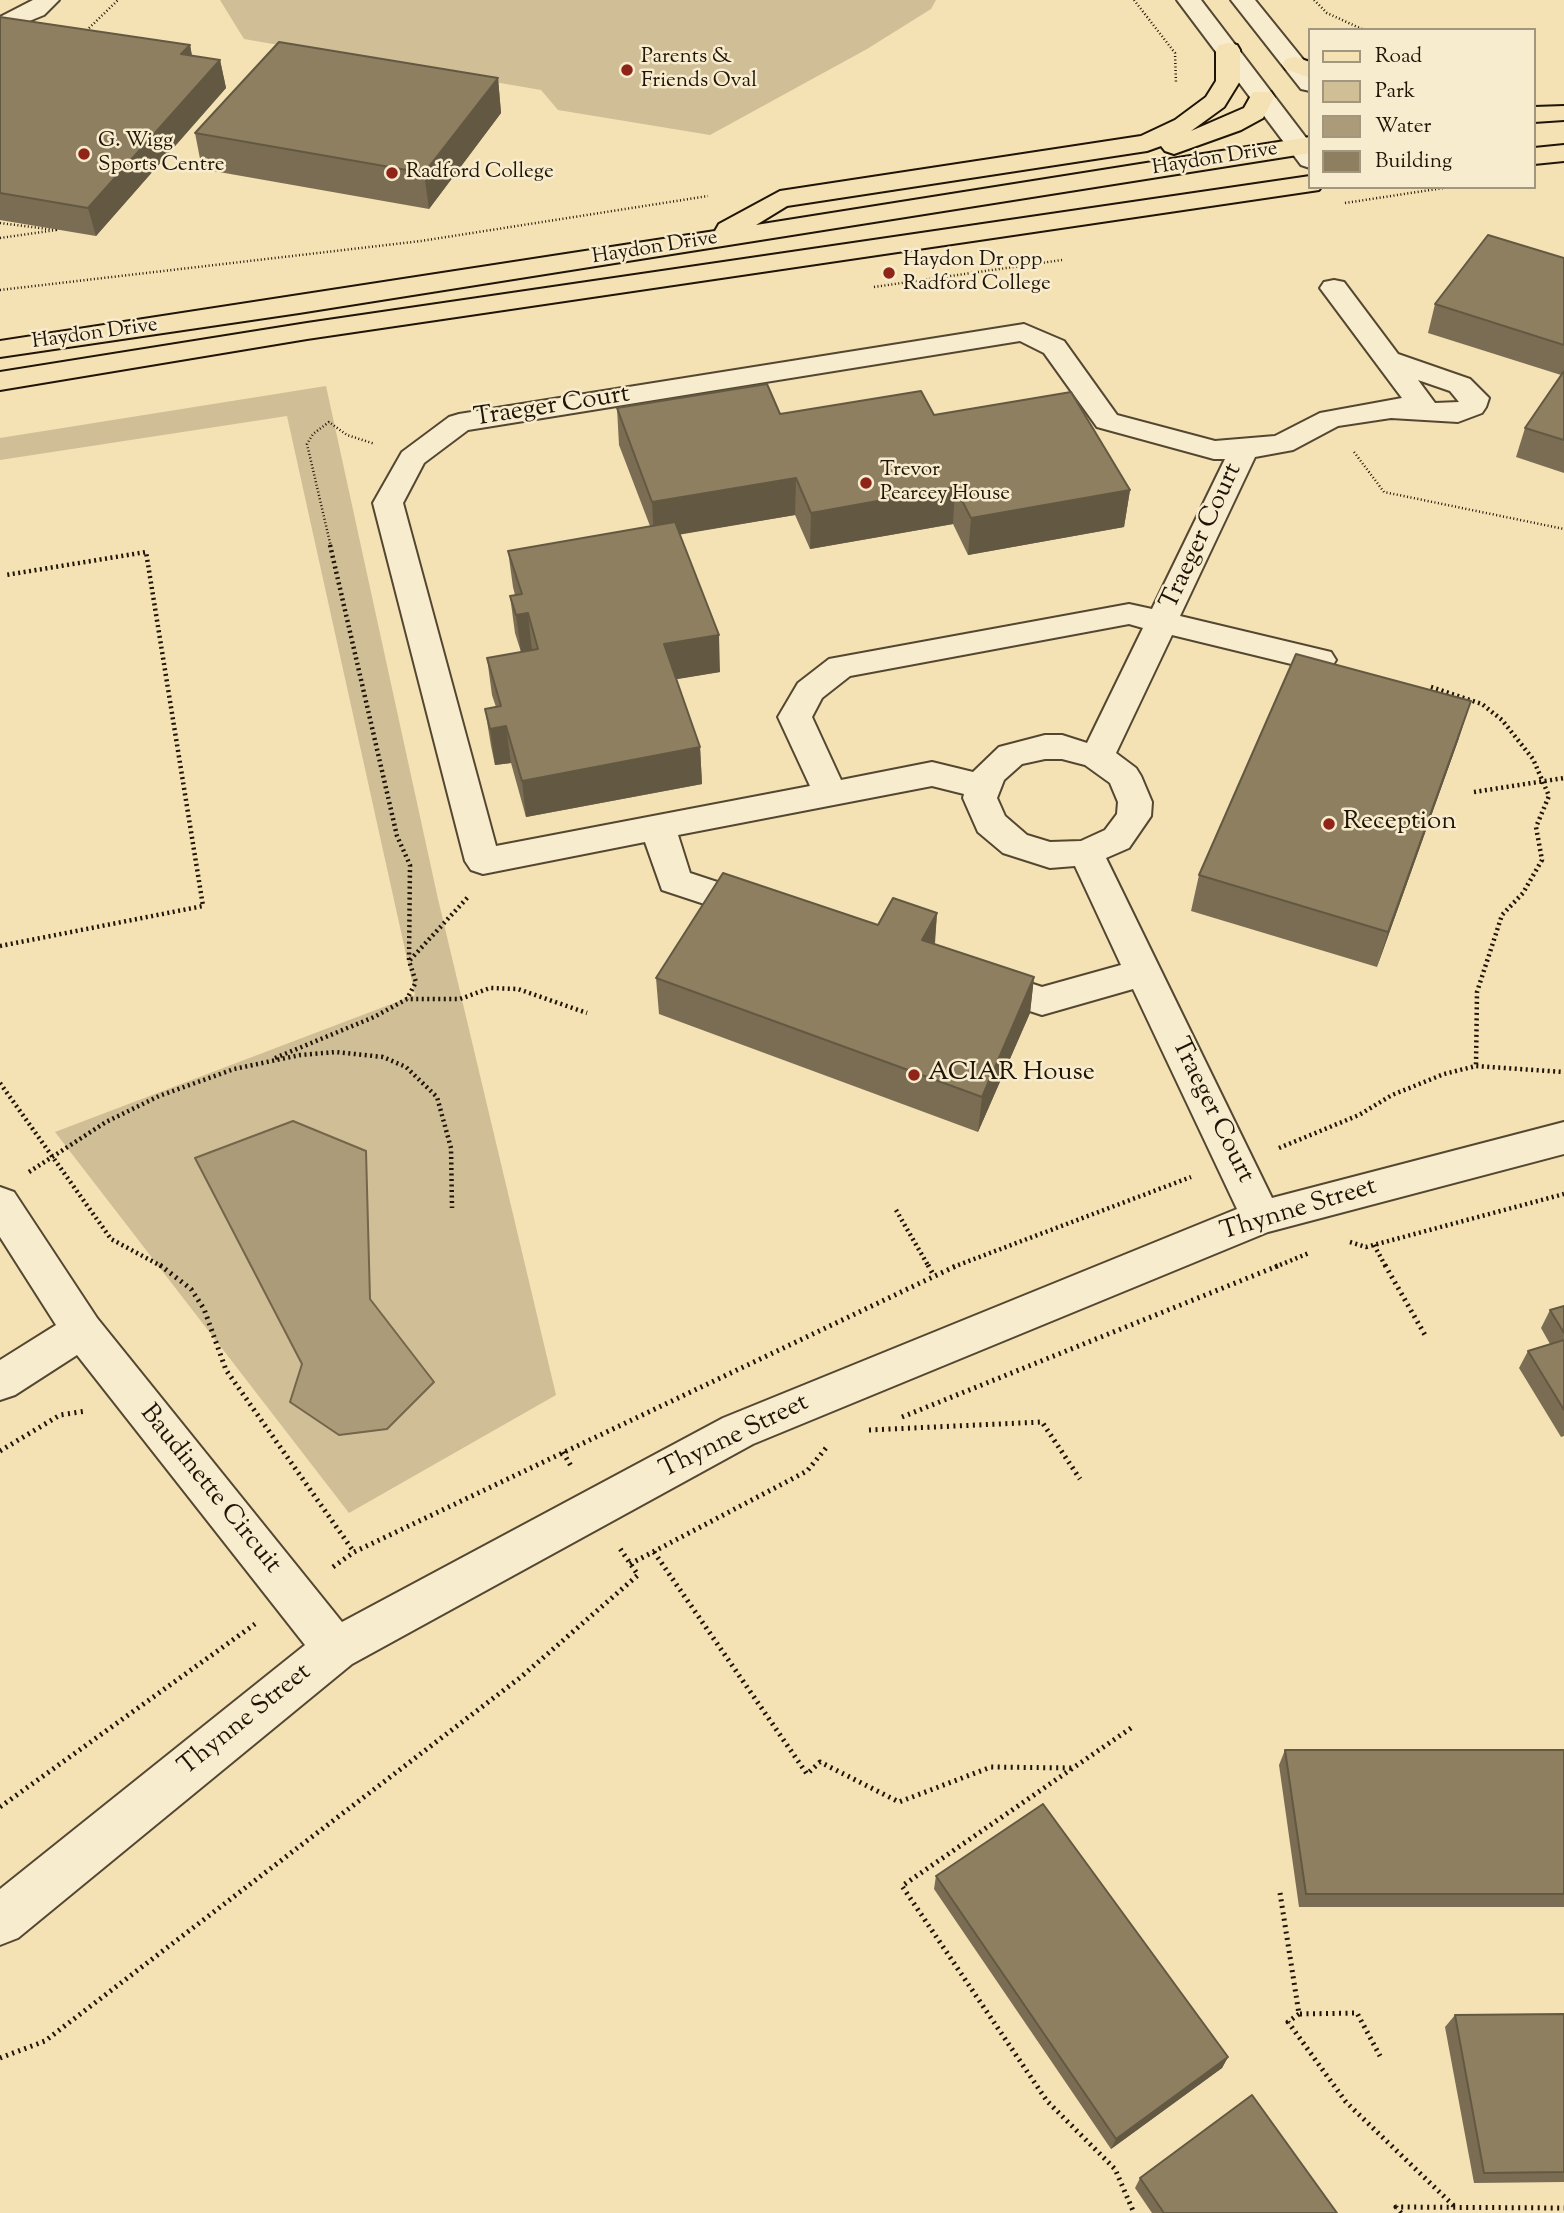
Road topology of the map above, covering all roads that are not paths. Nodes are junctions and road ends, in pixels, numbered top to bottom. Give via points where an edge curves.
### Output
1 (47, 0) edge
2 (1189, 0) edge
3 (1243, 0) edge
4 (0, 26) edge
5 (1228, 50) junction
6 (1303, 67) edge
7 (1262, 97) junction
8 (1564, 113) edge
9 (1536, 116) edge
10 (1307, 150) edge
11 (1564, 153) edge
12 (1536, 156) edge
13 (1308, 184) edge
14 (888, 212) junction
15 (711, 240) junction
16 (1334, 288) dead end
17 (0, 349) edge
18 (1388, 360) junction
19 (0, 381) edge
20 (1387, 410) junction
21 (1244, 450) junction
22 (1163, 623) junction
23 (1320, 660) edge
24 (1097, 757) junction
25 (982, 786) junction
26 (831, 794) junction
27 (658, 827) junction
28 (1086, 853) junction
29 (792, 919) edge
30 (952, 972) edge
31 (1144, 972) junction
32 (1564, 1138) edge
33 (0, 1203) edge
34 (1261, 1217) junction
35 (82, 1330) junction
36 (0, 1382) edge
37 (336, 1649) junction
38 (0, 1920) edge

1 - 4 street
2 - 5 street
3 - 6 street
5 - 7 street
5 - 15 main road via 1228,81 1215,102 1184,125 1147,143 780,199
7 - 10 street
7 - 14 main road via 1254,113 1233,125 1161,151 943,184
8 - 9 main road
10 - 14 main road, Haydon Drive
11 - 12 main road
13 - 19 main road, Haydon Drive via 307,331
14 - 15 main road, Haydon Drive
15 - 17 main road, Haydon Drive
16 - 18 street
18 - 20 street via 1421,404
18 - 20 street via 1460,385 1475,398 1472,407 1458,413
20 - 21 street via 1330,419 1283,444
21 - 22 street, Traeger Court
21 - 27 street, Traeger Court via 1214,450 1107,421 1054,347 1024,332 459,423 412,458 388,503 483,861
22 - 23 street
22 - 24 street, Traeger Court
22 - 26 street via 1129,614 840,667 810,691 795,717
24 - 25 street via 1062,747 1027,750 998,764
24 - 28 street via 1112,765 1132,789 1134,816 1117,839
25 - 26 street, Traeger Court via 932,774
25 - 28 street via 983,811 1008,839 1050,855
26 - 27 street, Traeger Court
27 - 29 street via 674,881
28 - 31 street, Traeger Court
30 - 31 street via 1042,1001
31 - 34 street, Traeger Court
32 - 34 street, Thynne Street
33 - 35 street, Baudinette Circuit
34 - 37 street, Thynne Street via 738,1431
35 - 36 street
35 - 37 street, Baudinette Circuit
37 - 38 street, Thynne Street

